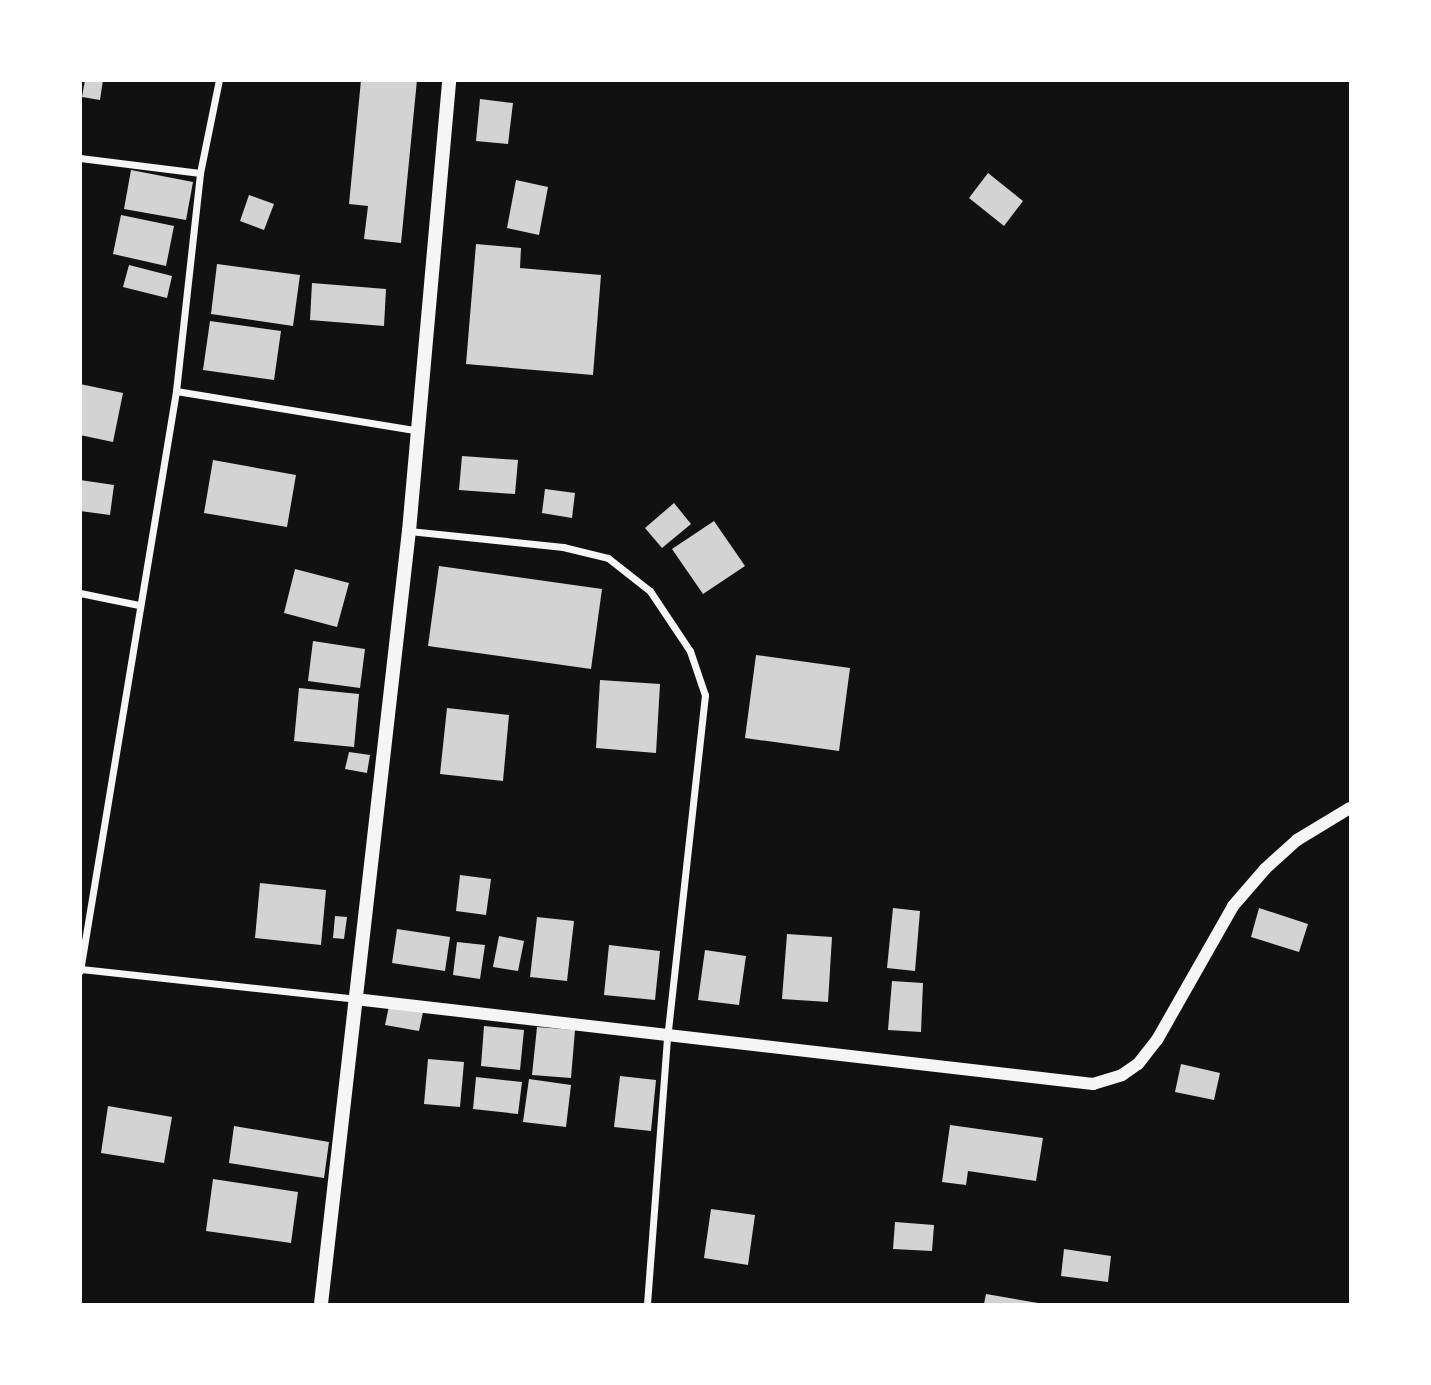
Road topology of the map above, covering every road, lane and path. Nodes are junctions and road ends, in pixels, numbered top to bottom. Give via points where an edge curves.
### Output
1 (219, 80) edge
2 (449, 80) edge
3 (80, 158) edge
4 (200, 173) junction
5 (176, 391) junction
6 (419, 431) junction
7 (410, 531) junction
8 (80, 593) edge
9 (139, 605) junction
10 (1350, 808) edge
11 (81, 970) edge
12 (355, 999) junction
13 (667, 1038) junction
14 (321, 1304) edge
15 (647, 1304) edge

1 - 4 street
2 - 6 main road
3 - 4 street
4 - 5 street
5 - 6 street
5 - 9 street
6 - 7 main road
7 - 12 main road
7 - 13 street via 563,547 608,558 650,591 690,651 705,695 704,738
8 - 9 street
9 - 11 street
10 - 13 street via 1297,840 1233,906 1157,1040 1122,1075 1093,1084 1051,1081
11 - 12 street
12 - 13 street
12 - 14 main road
13 - 15 street

